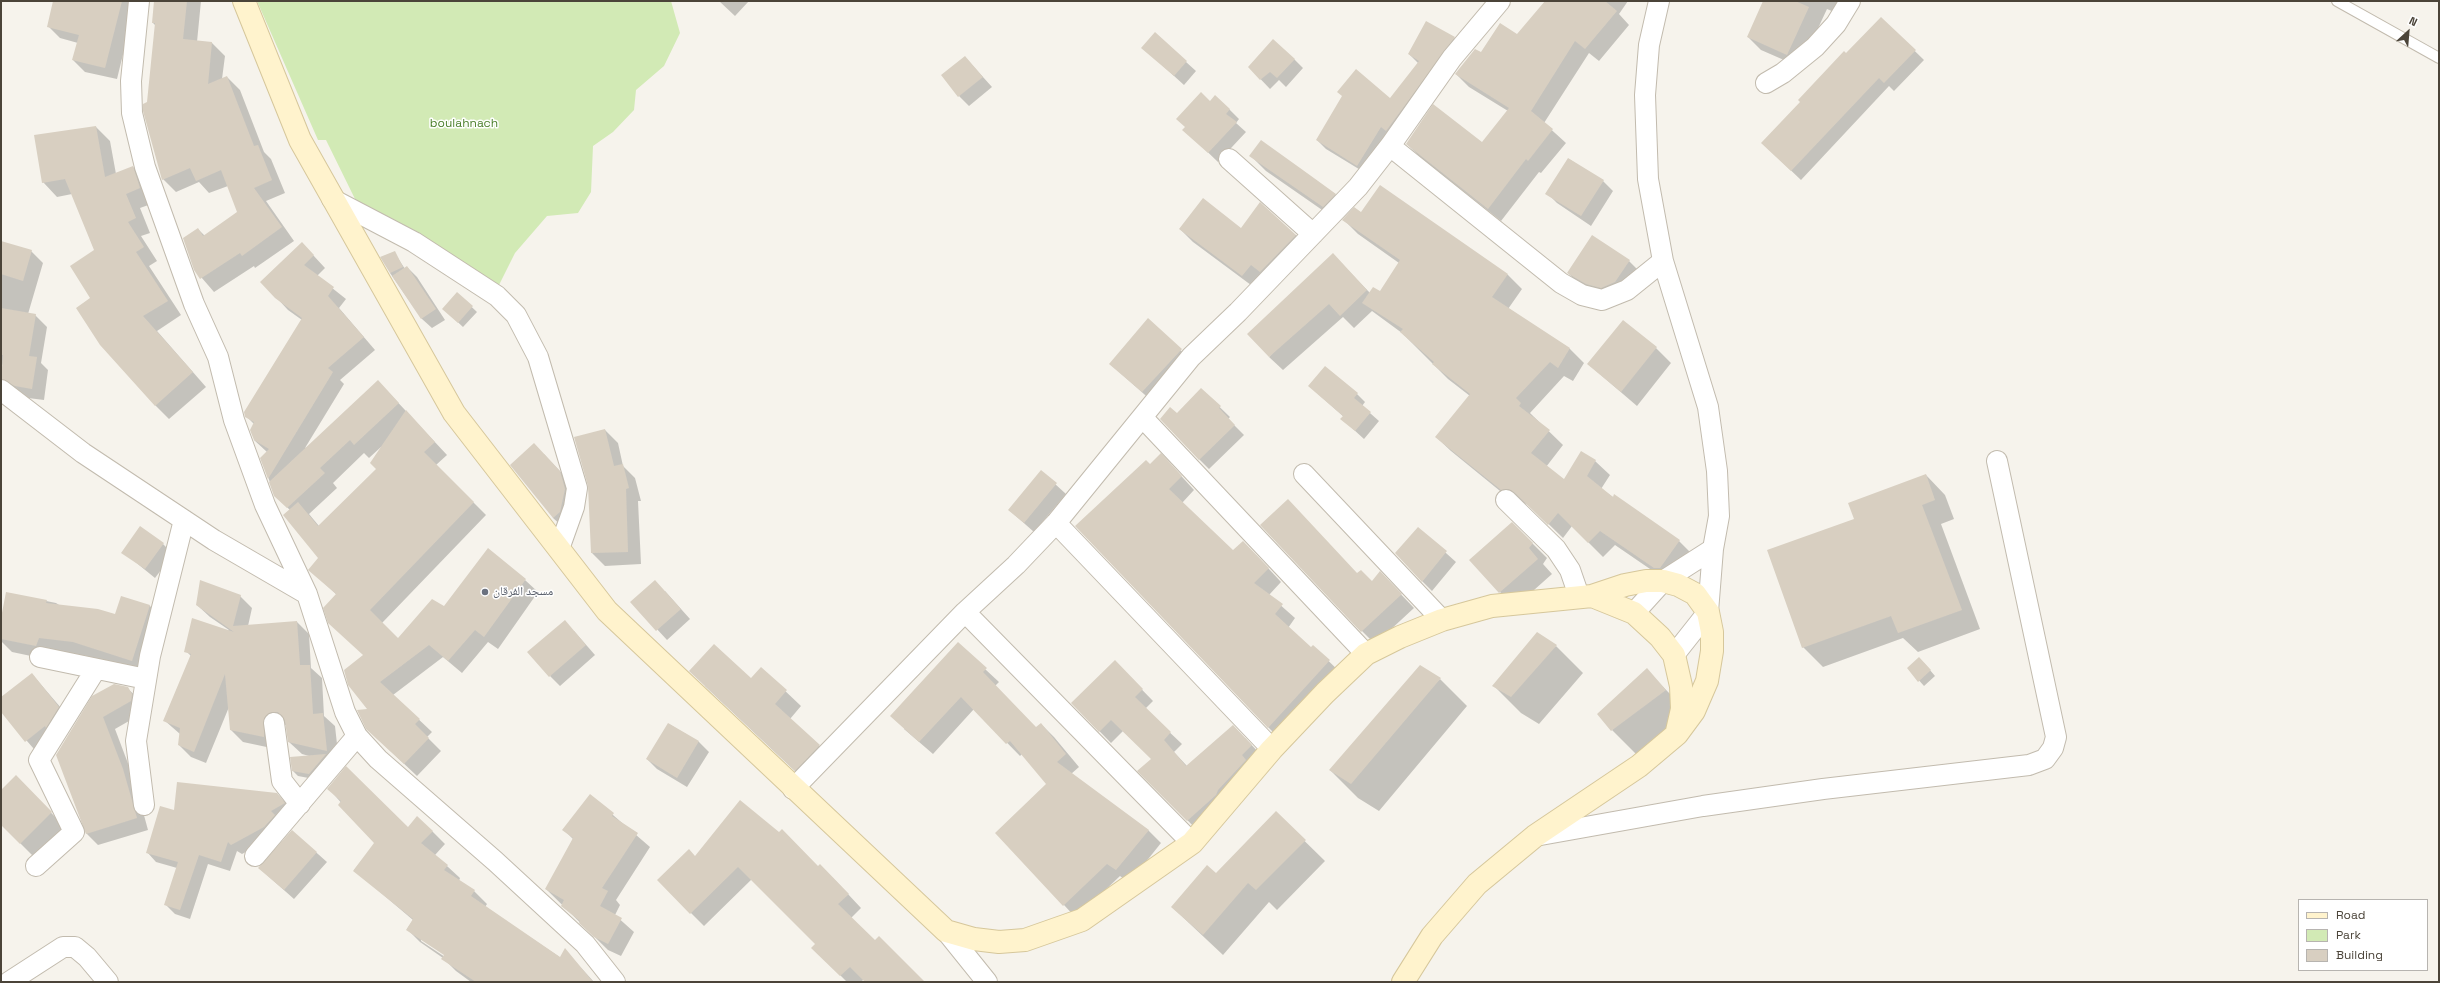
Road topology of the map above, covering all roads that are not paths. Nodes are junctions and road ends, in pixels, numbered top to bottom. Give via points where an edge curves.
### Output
1 (139, 1) edge
2 (244, 1) edge
3 (1500, 1) edge
4 (1658, 1) edge
5 (1850, 1) edge
6 (2336, 1) edge
7 (2439, 58) edge
8 (1766, 84) dead end
9 (1390, 146) junction
10 (1229, 159) dead end
11 (332, 199) junction
12 (1313, 234) junction
13 (1663, 261) junction
14 (1, 390) edge
15 (1143, 418) junction
16 (1997, 461) dead end
17 (1304, 474) dead end
18 (1506, 500) dead end
19 (184, 520) junction
20 (1056, 523) junction
21 (1713, 548) junction
22 (560, 549) junction
23 (1663, 581) junction
24 (307, 594) junction
25 (1586, 596) junction
26 (965, 612) junction
27 (1708, 612) junction
28 (1634, 613) junction
29 (1442, 620) junction
30 (1366, 654) junction
31 (1674, 655) junction
32 (40, 657) dead end
33 (96, 669) junction
34 (146, 679) junction
35 (274, 723) dead end
36 (1677, 734) junction
37 (357, 736) junction
38 (1272, 748) junction
39 (793, 789) junction
40 (300, 804) junction
41 (144, 805) dead end
42 (1535, 836) junction
43 (1192, 844) junction
44 (255, 856) dead end
45 (36, 866) dead end
46 (946, 931) junction
47 (9, 982) edge
48 (108, 982) edge
49 (615, 982) edge
50 (986, 982) edge
51 (1403, 982) edge

1 - 24 street via 131,81 132,112 145,167 194,304 218,357 234,420 265,505
2 - 11 main road via 300,140
3 - 9 street via 1452,58
4 - 13 street via 1649,45 1645,95 1648,178
5 - 8 street via 1836,24 1815,47
6 - 7 lane
9 - 12 street via 1358,187
9 - 13 street via 1561,283 1582,295 1602,300 1608,298 1627,290
10 - 12 street
11 - 22 main road via 454,412
11 - 22 street via 414,242 497,296 516,315 538,357 577,488 574,507
12 - 15 street via 1191,357
13 - 21 street via 1708,407 1717,471 1719,516
14 - 19 street via 83,453
15 - 20 street
15 - 30 street
16 - 42 street via 2056,737 2053,748 2045,759 2029,765 1703,806
17 - 29 street
18 - 25 street via 1556,548
19 - 24 street
19 - 34 street
20 - 26 street via 1016,565
20 - 38 street
21 - 23 street
21 - 27 street
22 - 39 main road via 607,611
23 - 25 main road via 1625,585
23 - 27 main road via 1678,585 1694,594
23 - 28 street
24 - 37 street via 346,712
25 - 28 main road
25 - 29 main road via 1492,606
26 - 39 street
26 - 43 street
27 - 31 street
27 - 36 main road via 1712,632 1708,682 1694,711
28 - 31 main road via 1660,637
29 - 30 main road via 1400,636
30 - 38 main road
31 - 36 main road via 1681,686 1682,709
32 - 33 street
33 - 34 street
33 - 45 street via 39,760 74,832
34 - 41 street via 136,741
35 - 40 street via 282,781
36 - 42 main road via 1639,766
37 - 40 street
37 - 49 street via 378,760 495,861 585,944
38 - 43 main road
39 - 46 main road
40 - 44 street
42 - 51 main road via 1477,884 1432,936
43 - 46 main road via 1082,920 1025,940 980,940
46 - 50 street
47 - 48 street via 63,947 75,947 87,956

